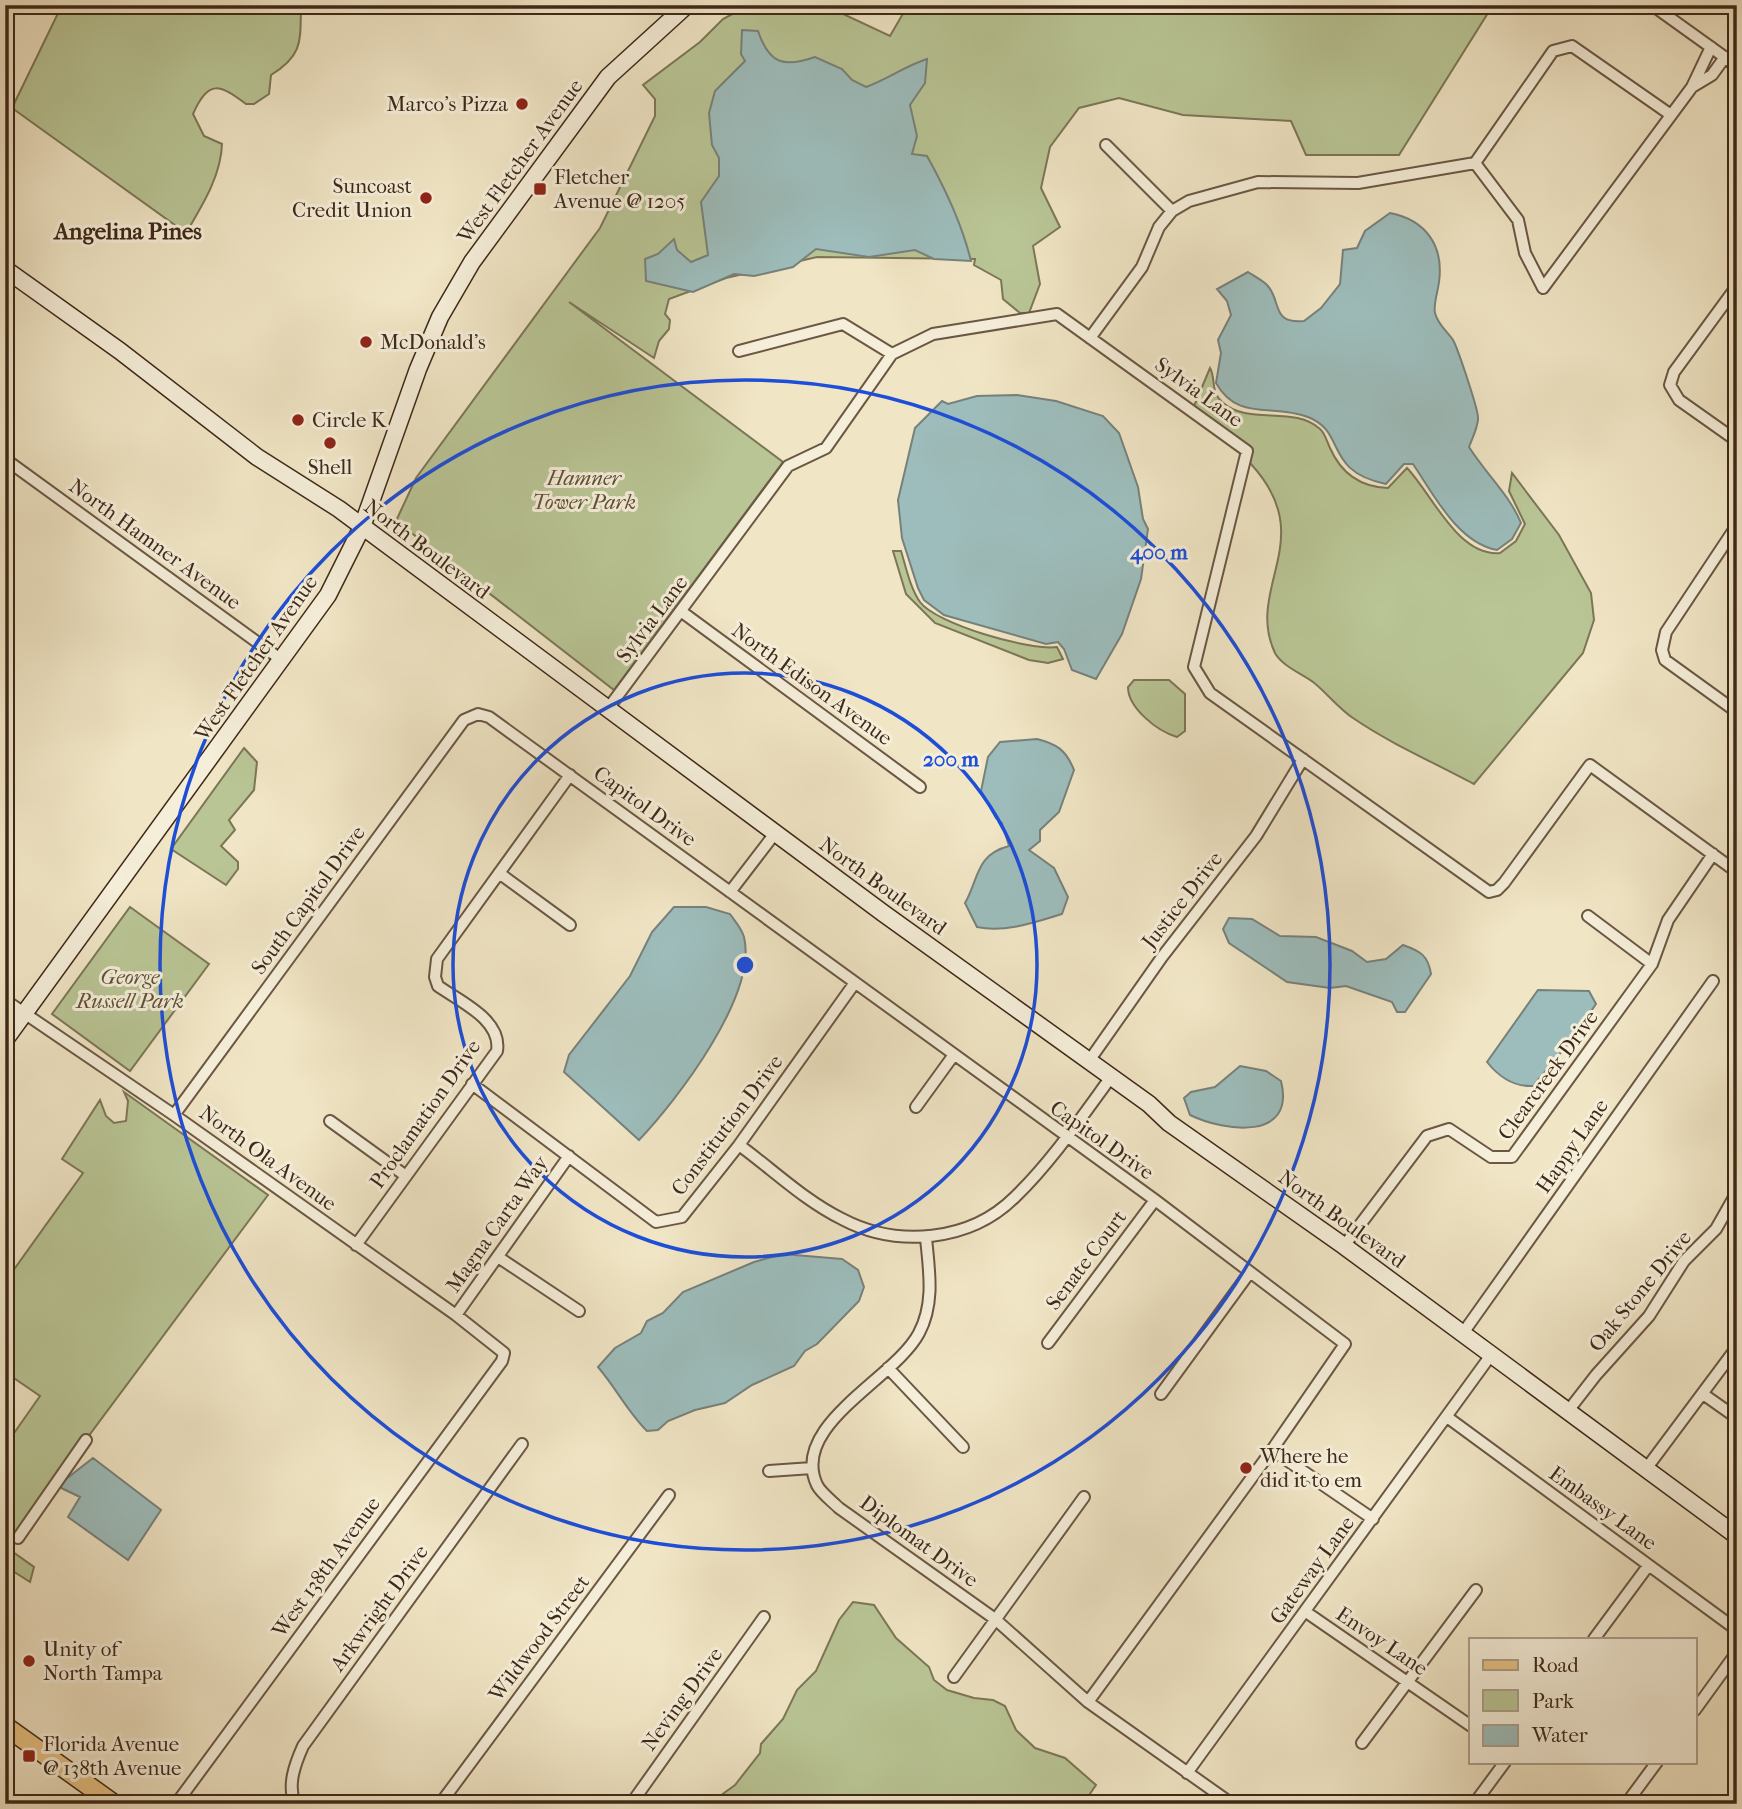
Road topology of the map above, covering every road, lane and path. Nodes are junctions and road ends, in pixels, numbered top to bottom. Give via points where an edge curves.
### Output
1 (687, 5) edge
2 (1652, 5) edge
3 (1711, 47) junction
4 (1725, 57) junction
5 (1737, 66) edge
6 (1692, 87) junction
7 (1671, 115) junction
8 (1106, 145) dead end
9 (1475, 163) junction
10 (1172, 211) junction
11 (5, 269) edge
12 (1737, 286) edge
13 (1090, 338) junction
14 (739, 351) dead end
15 (892, 354) junction
16 (1737, 442) edge
17 (5, 459) edge
18 (1737, 525) edge
19 (362, 527) junction
20 (682, 612) junction
21 (283, 661) junction
22 (607, 710) junction
23 (1737, 712) edge
24 (478, 714) joint
25 (1303, 759) junction
26 (570, 775) junction
27 (920, 786) dead end
28 (776, 832) junction
29 (1713, 854) junction
30 (1737, 872) edge
31 (499, 873) junction
32 (730, 892) junction
33 (1588, 916) dead end
34 (570, 925) dead end
35 (1652, 964) junction
36 (1713, 981) dead end
37 (854, 984) junction
38 (5, 1000) edge
39 (24, 1015) junction
40 (5, 1040) edge
41 (953, 1056) junction
42 (1089, 1061) junction
43 (1111, 1077) junction
44 (472, 1084) junction
45 (916, 1107) dead end
46 (174, 1115) junction
47 (330, 1121) dead end
48 (1065, 1138) junction
49 (739, 1144) junction
50 (569, 1156) junction
51 (406, 1176) junction
52 (1737, 1192) edge
53 (1154, 1200) junction
54 (926, 1238) junction
55 (356, 1245) junction
56 (1345, 1246) junction
57 (498, 1257) junction
58 (1250, 1272) junction
59 (579, 1311) dead end
60 (456, 1315) junction
61 (1463, 1333) junction
62 (1048, 1343) dead end
63 (1737, 1347) edge
64 (504, 1353) joint
65 (1491, 1355) junction
66 (888, 1368) junction
67 (1161, 1394) dead end
68 (1703, 1394) junction
69 (1568, 1411) junction
70 (1447, 1417) junction
71 (1737, 1418) edge
72 (86, 1440) dead end
73 (522, 1444) dead end
74 (963, 1447) dead end
75 (1272, 1450) junction
76 (812, 1468) junction
77 (1646, 1469) junction
78 (769, 1471) dead end
79 (669, 1495) dead end
80 (1084, 1497) dead end
81 (1373, 1519) junction
82 (1737, 1536) edge
83 (18, 1538) dead end
84 (1648, 1566) junction
85 (1476, 1590) dead end
86 (1306, 1612) junction
87 (764, 1617) dead end
88 (995, 1619) junction
89 (1737, 1630) edge
90 (1595, 1638) edge
91 (1737, 1652) edge
92 (954, 1677) dead end
93 (1408, 1682) junction
94 (1088, 1702) junction
95 (1696, 1709) edge
96 (1469, 1725) edge
97 (5, 1726) edge
98 (1362, 1743) dead end
99 (1504, 1764) edge
100 (1656, 1764) edge
101 (1187, 1773) junction
102 (114, 1804) edge
103 (176, 1804) edge
104 (295, 1804) edge
105 (440, 1804) edge
106 (631, 1804) edge
107 (1232, 1804) edge
108 (1474, 1804) edge
109 (1626, 1804) edge

1 - 19 street, West Fletcher Avenue via 608,77 472,262 440,317 418,369
2 - 3 street
3 - 4 street
3 - 6 street
4 - 5 street
4 - 6 street via 1712,75
6 - 7 street
7 - 9 street via 1572,46 1553,51
7 - 9 street via 1543,288 1525,253 1518,220
8 - 10 street
9 - 10 street via 1358,183 1258,182 1189,201
10 - 13 street via 1159,227 1142,267
11 - 19 street, North Boulevard via 257,457
12 - 16 street via 1674,372 1670,385 1679,400
13 - 15 street, Sylvia Lane via 1057,314 933,334
13 - 25 street, Sylvia Lane via 1247,451 1194,667 1210,692
14 - 15 street via 843,324
15 - 20 street, Sylvia Lane via 826,448 788,466
17 - 21 street, North Hamner Avenue
18 - 23 street via 1666,632 1662,650 1665,660
19 - 21 street, West Fletcher Avenue via 328,595
19 - 22 street, North Boulevard
20 - 22 street, Sylvia Lane
20 - 27 street, North Edison Avenue
21 - 39 street, West Fletcher Avenue
22 - 28 street, North Boulevard
24 - 26 street, Capitol Drive via 489,717
24 - 46 street, South Capitol Drive via 464,720
25 - 29 street, Sylvia Lane via 1489,892 1504,883 1590,765
25 - 42 street, Justice Drive via 1256,836
26 - 31 street, Proclamation Drive
26 - 32 street, Capitol Drive
28 - 32 street
28 - 42 street, North Boulevard
29 - 30 street
29 - 35 street, Clearcreek Drive via 1668,920
31 - 34 street
31 - 44 street, Proclamation Drive via 437,959 438,986 494,1027 499,1039 497,1051
32 - 37 street, Capitol Drive
33 - 35 street
35 - 56 street, Clearcreek Drive via 1512,1157 1491,1157 1449,1129 1427,1136
36 - 61 street, Happy Lane
37 - 41 street, Capitol Drive
37 - 49 street, Constitution Drive
38 - 39 street, North Ola Avenue
39 - 40 street, West Fletcher Avenue
39 - 46 street, North Ola Avenue
41 - 45 street
41 - 48 street, Capitol Drive
42 - 43 street, North Boulevard
43 - 48 street
43 - 56 street, North Boulevard
44 - 50 street, Constitution Drive
44 - 51 street, Proclamation Drive
46 - 55 street, North Ola Avenue
47 - 51 street
48 - 53 street, Capitol Drive
48 - 54 street via 1014,1199 965,1230
49 - 50 street, Constitution Drive via 682,1217 656,1222
49 - 54 street via 841,1219 888,1234
50 - 57 street, Magna Carta Way
51 - 55 street, Proclamation Drive
52 - 69 street, Oak Stone Drive via 1716,1229 1684,1261 1650,1316
53 - 58 street, Capitol Drive
53 - 62 street, Senate Court
54 - 66 street via 930,1284 926,1316 912,1344
55 - 60 street, North Ola Avenue
56 - 61 street, North Boulevard
57 - 59 street
57 - 60 street, Magna Carta Way
58 - 67 street
58 - 75 street, Capitol Drive via 1345,1343
60 - 64 street, North Ola Avenue
61 - 65 street, North Boulevard
63 - 68 street
64 - 103 street, West 138th Avenue
65 - 69 street, North Boulevard
65 - 70 street, Gateway Lane
66 - 74 street
66 - 76 street via 819,1434
68 - 71 street
68 - 77 street
69 - 77 street, North Boulevard
70 - 81 street, Gateway Lane
70 - 84 street, Embassy Lane
72 - 83 street
73 - 104 street, Arkwright Drive via 303,1746 294,1767
75 - 81 street
75 - 94 street, Capitol Drive
76 - 78 street
76 - 88 street, Diplomat Drive via 817,1487 839,1508
77 - 82 street, North Boulevard
79 - 105 street, Wildwood Street
80 - 88 street
81 - 86 street, Gateway Lane
84 - 89 street, Embassy Lane
84 - 90 street
85 - 93 street
86 - 93 street, Envoy Lane
86 - 101 street, Gateway Lane
87 - 106 street, Neving Drive
88 - 92 street
88 - 94 street, Diplomat Drive
91 - 95 street
93 - 96 street, Envoy Lane
93 - 98 street
94 - 101 street, Diplomat Drive
97 - 102 main road
99 - 108 street
100 - 109 street
101 - 107 street, Diplomat Drive

